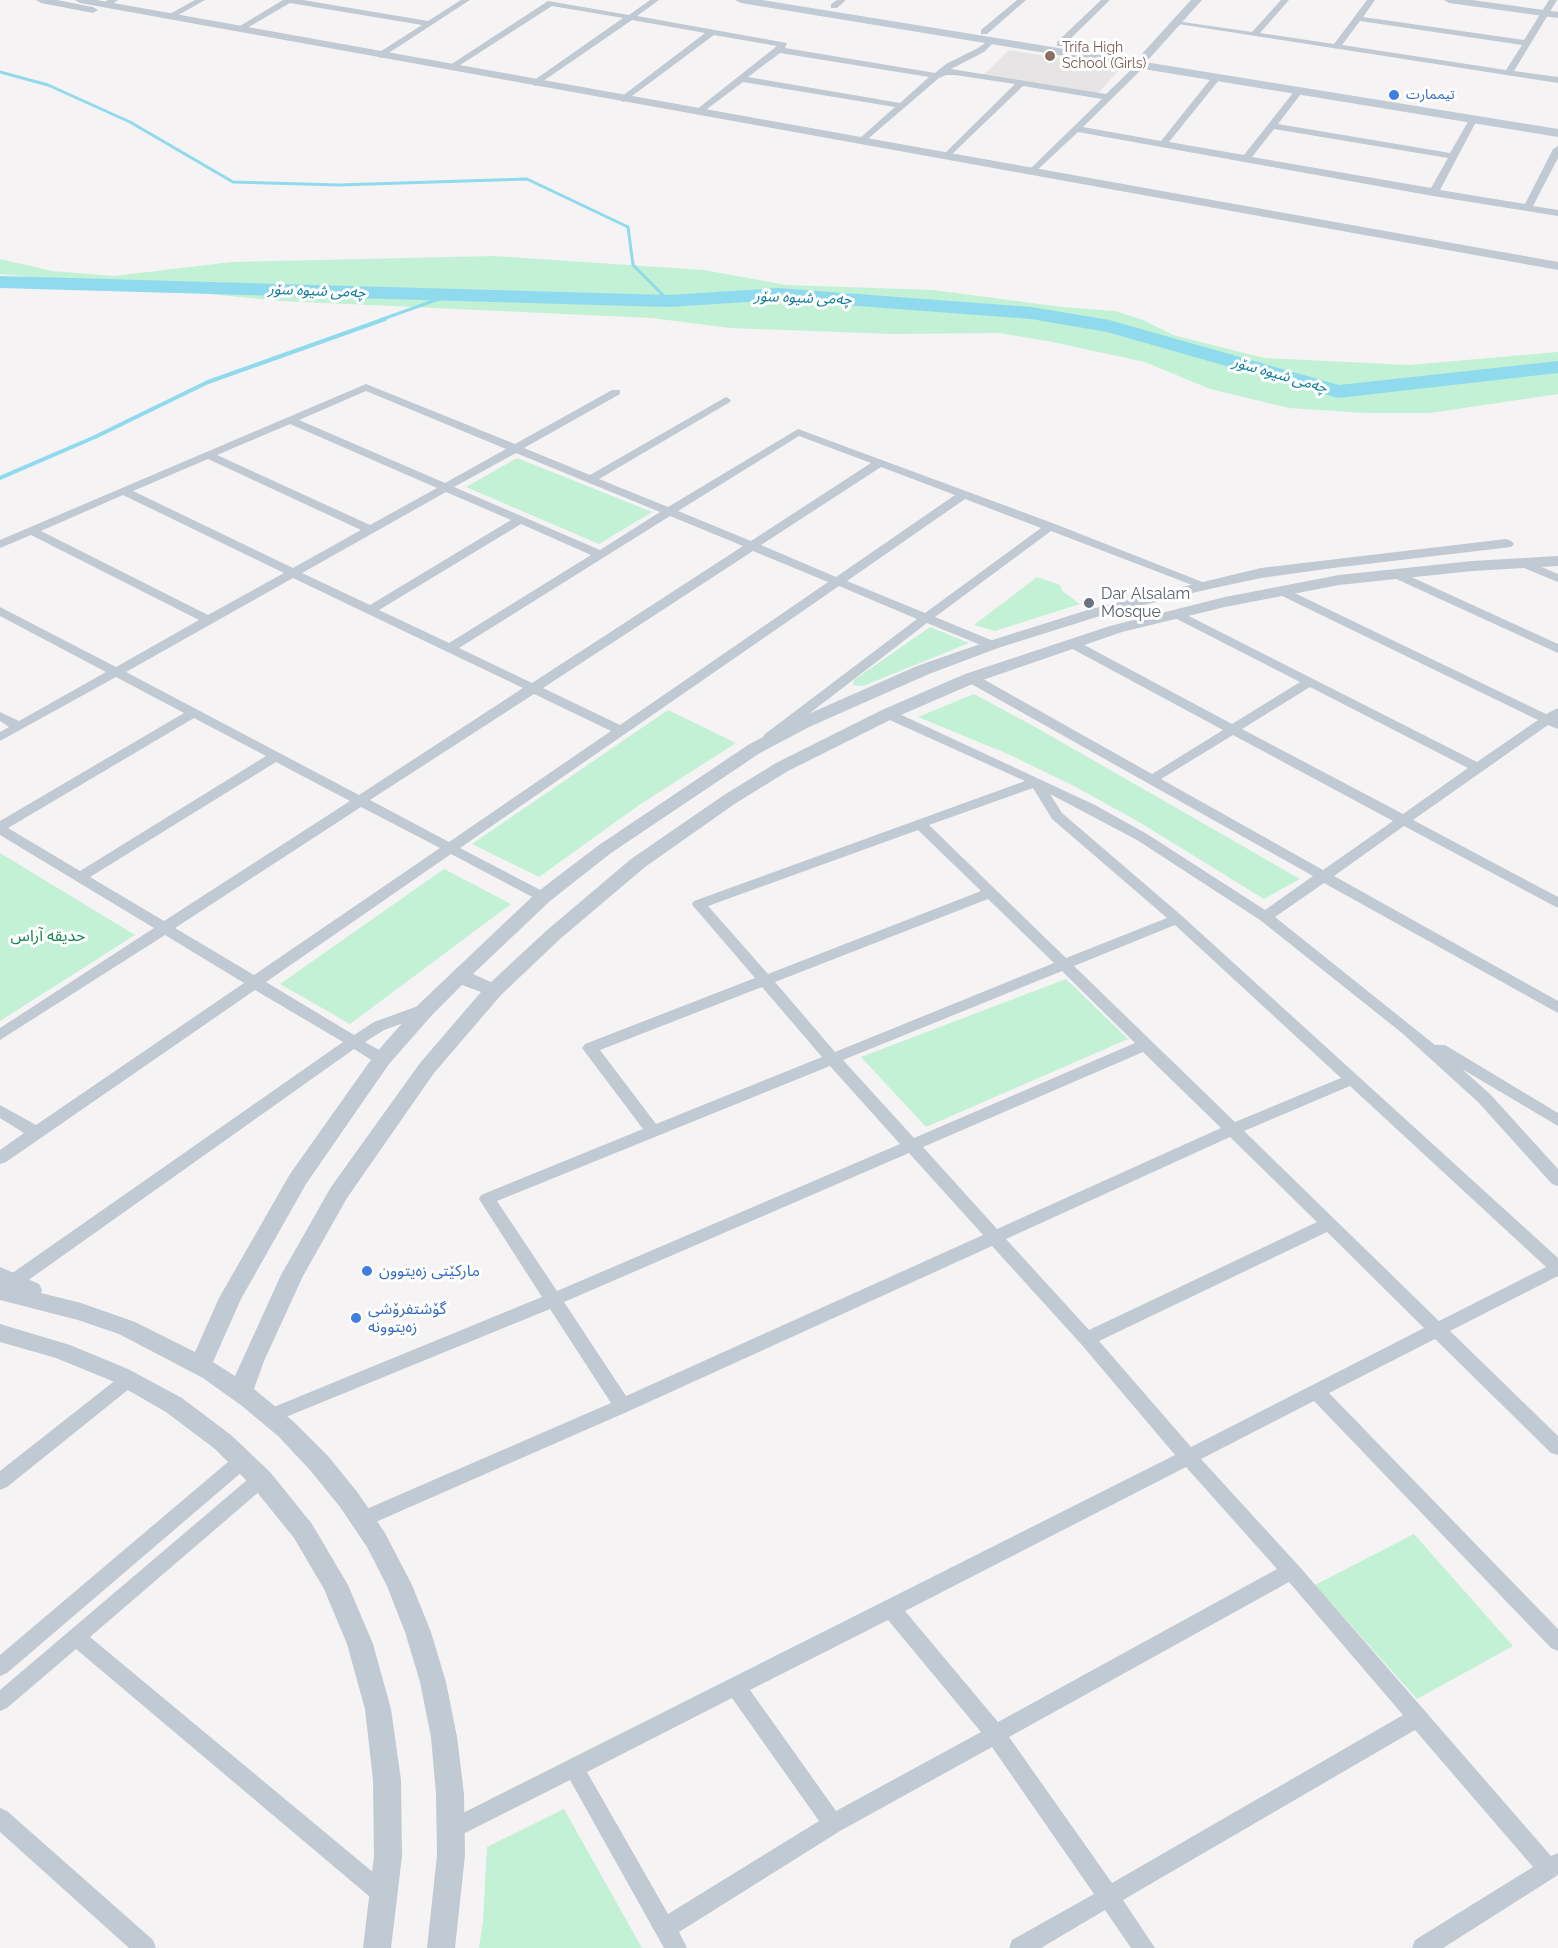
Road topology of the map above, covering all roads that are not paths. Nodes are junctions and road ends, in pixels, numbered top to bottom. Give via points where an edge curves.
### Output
1 (41, 0) edge
2 (80, 0) edge
3 (201, 0) edge
4 (289, 0) edge
5 (466, 0) edge
6 (655, 0) edge
7 (741, 0) edge
8 (794, 0) edge
9 (1020, 0) edge
10 (1106, 0) edge
11 (1197, 0) edge
12 (1285, 0) edge
13 (1371, 0) edge
14 (1449, 0) edge
15 (1553, 0) edge
16 (109, 2) edge
17 (538, 2) dead end
18 (549, 3) junction
19 (838, 3) edge
20 (1545, 13) junction
21 (1558, 15) edge
22 (170, 16) junction
23 (629, 17) junction
24 (1356, 18) junction
25 (1176, 23) junction
26 (429, 24) junction
27 (195, 25) junction
28 (239, 29) junction
29 (712, 32) junction
30 (1254, 35) junction
31 (984, 37) junction
32 (1527, 43) junction
33 (1060, 44) junction
34 (1335, 47) junction
35 (779, 50) junction
36 (381, 55) junction
37 (1143, 62) junction
38 (451, 68) junction
39 (1509, 72) junction
40 (940, 74) junction
41 (1216, 78) junction
42 (743, 79) junction
43 (1558, 80) edge
44 (536, 83) junction
45 (1021, 83) junction
46 (1299, 91) junction
47 (1108, 97) junction
48 (624, 99) junction
49 (902, 106) junction
50 (655, 108) junction
51 (699, 112) junction
52 (1473, 120) junction
53 (1272, 126) junction
54 (1558, 127) edge
55 (1077, 129) junction
56 (1558, 134) edge
57 (862, 141) junction
58 (1164, 143) junction
59 (1558, 149) edge
60 (947, 156) junction
61 (1452, 156) junction
62 (1246, 159) junction
63 (1033, 171) junction
64 (1433, 192) junction
65 (1528, 207) junction
66 (1558, 213) edge
67 (1558, 266) edge
68 (616, 392) dead end
69 (726, 400) dead end
70 (290, 420) junction
71 (515, 448) junction
72 (208, 455) junction
73 (879, 463) junction
74 (591, 479) junction
75 (445, 488) junction
76 (123, 492) junction
77 (963, 495) junction
78 (670, 511) junction
79 (520, 520) junction
80 (1051, 526) junction
81 (369, 529) junction
82 (31, 530) junction
83 (0, 544) edge
84 (1506, 544) dead end
85 (752, 545) junction
86 (1456, 550) junction
87 (601, 555) junction
88 (1558, 561) edge
89 (1523, 563) junction
90 (1472, 566) junction
91 (291, 573) junction
92 (1396, 574) junction
93 (1558, 578) edge
94 (837, 580) junction
95 (1204, 585) junction
96 (1282, 591) junction
97 (0, 610) edge
98 (370, 610) junction
99 (1097, 612) junction
100 (1177, 614) junction
101 (927, 617) junction
102 (208, 620) junction
103 (1116, 629) junction
104 (1071, 644) junction
105 (992, 645) junction
106 (450, 648) junction
107 (1558, 649) edge
108 (116, 672) junction
109 (971, 678) junction
110 (1309, 681) junction
111 (532, 688) junction
112 (192, 714) junction
113 (888, 714) junction
114 (0, 716) edge
115 (1554, 719) edge
116 (19, 727) junction
117 (1232, 729) junction
118 (620, 730) junction
119 (0, 737) edge
120 (754, 749) junction
121 (274, 757) junction
122 (1478, 768) junction
123 (1151, 780) junction
124 (359, 800) junction
125 (1403, 820) junction
126 (920, 824) junction
127 (0, 828) edge
128 (449, 848) junction
129 (1324, 876) junction
130 (79, 878) junction
131 (990, 893) junction
132 (543, 897) junction
133 (1558, 903) edge
134 (1265, 916) junction
135 (1177, 919) junction
136 (162, 928) junction
137 (1064, 966) junction
138 (459, 976) junction
139 (764, 979) junction
140 (252, 982) junction
141 (494, 990) junction
142 (1558, 1008) edge
143 (426, 1009) junction
144 (1407, 1029) junction
145 (0, 1035) edge
146 (354, 1042) junction
147 (1145, 1045) junction
148 (382, 1059) junction
149 (833, 1059) junction
150 (1353, 1079) junction
151 (0, 1111) edge
152 (1558, 1120) edge
153 (1233, 1129) junction
154 (653, 1131) junction
155 (36, 1133) junction
156 (910, 1145) junction
157 (0, 1158) edge
158 (1558, 1180) edge
159 (1330, 1223) junction
160 (994, 1238) junction
161 (1558, 1268) edge
162 (5, 1283) edge
163 (553, 1300) junction
164 (1437, 1328) junction
165 (0, 1332) edge
166 (1087, 1340) junction
167 (200, 1366) junction
168 (128, 1380) junction
169 (1317, 1392) junction
170 (242, 1393) junction
171 (623, 1406) junction
172 (270, 1416) junction
173 (1558, 1448) edge
174 (1187, 1456) junction
175 (242, 1461) junction
176 (261, 1479) junction
177 (0, 1482) edge
178 (362, 1520) junction
179 (1291, 1571) junction
180 (891, 1609) junction
181 (75, 1637) junction
182 (1558, 1642) edge
183 (0, 1667) edge
184 (736, 1687) junction
185 (0, 1702) edge
186 (1417, 1718) junction
187 (995, 1734) junction
188 (574, 1768) junction
189 (0, 1818) edge
190 (833, 1824) junction
191 (450, 1830) junction
192 (1553, 1866) edge
193 (384, 1895) junction
194 (1108, 1897) junction
195 (665, 1928) junction
196 (145, 1948) edge
197 (377, 1948) edge
198 (441, 1948) edge
199 (676, 1948) edge
200 (1020, 1948) edge
201 (1144, 1948) edge
202 (1423, 1948) edge

1 - 27 street
2 - 16 street
3 - 22 street
4 - 26 street
4 - 28 street
5 - 26 street
6 - 23 street
7 - 31 main road
8 - 19 main road
9 - 31 street
10 - 33 street
11 - 25 street
12 - 30 street
13 - 24 street
14 - 20 street
15 - 20 street
16 - 22 street
17 - 18 street
18 - 23 street
18 - 38 street
19 - 31 main road
20 - 21 street
20 - 32 street
22 - 27 street
23 - 29 street
23 - 44 street
24 - 32 street
24 - 34 street
25 - 30 street
25 - 37 street
26 - 36 street
27 - 28 street
27 - 50 street
28 - 36 street
29 - 35 street via 784,45
29 - 48 street
30 - 34 street
31 - 33 main road
31 - 37 main road
31 - 40 street via 981,50
32 - 39 street
33 - 37 main road
34 - 39 street
35 - 40 street
35 - 42 street
36 - 38 street
37 - 41 main road
37 - 47 street
37 - 54 main road
38 - 44 street
39 - 43 street
40 - 45 street
40 - 49 street
41 - 46 main road
41 - 58 street
42 - 49 street
42 - 51 street
44 - 48 street
45 - 47 street
45 - 60 street
46 - 52 main road
46 - 53 street
47 - 55 street
48 - 50 street
49 - 57 street
50 - 51 street
51 - 57 street
52 - 56 main road
52 - 61 street
53 - 61 street
53 - 62 street
55 - 58 street
55 - 63 street
57 - 60 street
58 - 62 street
59 - 65 street
60 - 63 street
61 - 64 street
62 - 64 street
63 - 67 street
64 - 65 street
65 - 66 street
68 - 71 street
69 - 74 street
70 - 71 street via 366,387
70 - 72 street
70 - 75 street
71 - 74 street
71 - 75 street
72 - 76 street
72 - 81 street
73 - 77 street
73 - 78 street via 798,432
73 - 85 street
74 - 78 street
75 - 79 street
75 - 81 street
76 - 82 street
76 - 91 street
77 - 80 street
77 - 94 street
78 - 85 street
78 - 87 street
79 - 87 street
79 - 98 street
80 - 95 street
80 - 101 street
81 - 91 street
82 - 83 street
82 - 102 street
84 - 86 street
85 - 94 street
85 - 111 street
86 - 90 street
86 - 95 street via 1332,563
87 - 106 street
88 - 89 street
89 - 90 street
89 - 93 street
90 - 92 street
91 - 98 street
91 - 102 street
92 - 96 street
92 - 107 street
94 - 101 street
94 - 118 street
95 - 99 street
96 - 100 street
96 - 115 street
97 - 108 street
98 - 106 street
99 - 103 street
99 - 105 street
100 - 103 street
100 - 110 street
101 - 105 street
101 - 120 street
102 - 108 street
103 - 104 street
104 - 109 street
104 - 117 street
105 - 120 street via 861,695
106 - 111 street
108 - 112 street
108 - 116 street
109 - 113 street
109 - 123 street
110 - 117 street
110 - 122 street
111 - 118 street
111 - 124 street
112 - 121 street
112 - 127 street
113 - 134 street via 1090,808
113 - 141 street via 782,767 684,830 603,891
114 - 116 street
115 - 122 street
116 - 119 street
117 - 123 street
117 - 125 street
118 - 128 street
120 - 132 street via 605,849
121 - 124 street
121 - 130 street
122 - 125 street
123 - 129 street
124 - 128 street
124 - 136 street
125 - 129 street
125 - 133 street
126 - 131 street
126 - 135 street via 1036,782 1057,816
126 - 139 street via 699,904
127 - 130 street
128 - 132 street
128 - 140 street
129 - 134 street
129 - 142 street
130 - 136 street
131 - 137 street
131 - 139 street
132 - 138 street
134 - 144 street
135 - 137 street
135 - 150 street
136 - 140 street
136 - 145 street
137 - 147 street
137 - 149 street
138 - 141 street
138 - 143 street
139 - 149 street
139 - 154 street via 590,1048
140 - 146 street
140 - 155 street
141 - 170 street via 427,1068 339,1193 292,1275 252,1361
143 - 146 street via 379,1026
143 - 148 street
144 - 152 street
144 - 158 street via 1484,1098
146 - 148 street
146 - 162 street
147 - 153 street
147 - 156 street
148 - 167 street via 298,1179 230,1298
149 - 154 street
149 - 156 street
150 - 153 street
150 - 161 street
151 - 155 street
153 - 159 street
153 - 160 street
154 - 163 street via 487,1199
155 - 157 street
156 - 160 street
156 - 163 street
159 - 164 street
159 - 166 street
160 - 166 street
160 - 171 street
161 - 164 street
162 - 167 street via 127,1329
163 - 171 street
163 - 172 street
164 - 169 street
164 - 173 street
165 - 168 street via 62,1351
166 - 174 street
167 - 170 street
168 - 175 street via 174,1405
168 - 177 street
169 - 174 street
169 - 182 street
170 - 172 street
171 - 178 street
172 - 178 street via 319,1463
174 - 179 street
174 - 180 street
175 - 176 street
175 - 183 street
176 - 181 street
176 - 193 street via 303,1531 335,1585 360,1644 378,1709 387,1780
178 - 191 street via 399,1584 434,1682 444,1737
179 - 186 street
179 - 187 street
180 - 184 street
180 - 187 street
181 - 185 street
181 - 193 street
184 - 188 street
184 - 190 street
186 - 192 street
186 - 194 street
187 - 190 street
187 - 194 street
188 - 191 street
188 - 195 street
189 - 196 street
190 - 195 street
191 - 198 street
192 - 202 street
193 - 197 street
194 - 200 street
194 - 201 street
195 - 199 street

